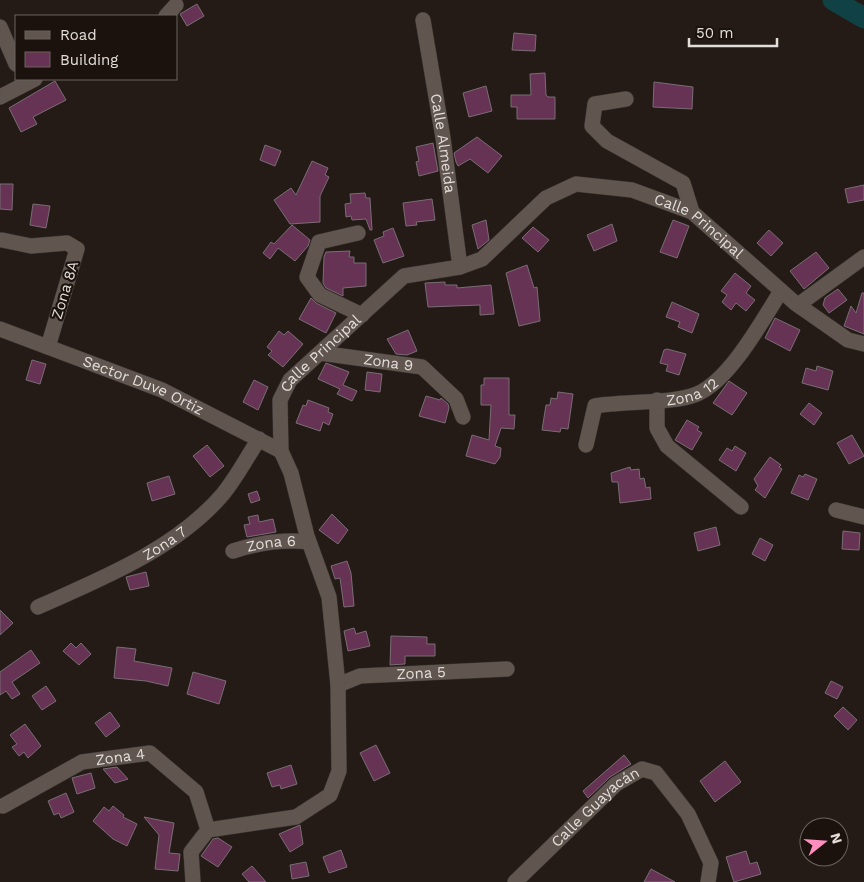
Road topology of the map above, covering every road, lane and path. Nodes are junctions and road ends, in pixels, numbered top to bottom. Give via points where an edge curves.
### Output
1 (423, 20) dead end
2 (0, 27) edge
3 (15, 62) edge
4 (32, 80) edge
5 (16, 85) edge
6 (0, 97) edge
7 (626, 99) dead end
8 (692, 212) junction
9 (358, 233) dead end
10 (2, 240) dead end
11 (864, 257) edge
12 (460, 267) junction
13 (781, 291) junction
14 (798, 305) junction
15 (362, 315) junction
16 (0, 329) edge
17 (864, 344) edge
18 (48, 347) junction
19 (320, 354) junction
20 (657, 400) junction
21 (463, 417) dead end
22 (259, 439) junction
23 (586, 446) dead end
24 (281, 450) junction
25 (741, 507) dead end
26 (836, 510) dead end
27 (864, 517) edge
28 (309, 542) junction
29 (233, 551) dead end
30 (38, 607) dead end
31 (507, 669) dead end
32 (338, 686) junction
33 (3, 806) dead end
34 (208, 830) junction
35 (193, 882) edge
36 (515, 882) edge
37 (708, 882) edge

1 - 12 street, Calle Almeida
2 - 3 street
4 - 5 street
5 - 6 street
7 - 8 street via 595,104 592,126 607,142 683,183
8 - 12 street, Calle Principal via 632,190 576,184 546,198 482,259
8 - 13 street, Calle Principal
9 - 15 street via 319,242 307,277 320,295
10 - 18 street, Zona 8A via 31,246 67,243 77,249
11 - 14 street
12 - 15 street, Calle Principal via 404,276
13 - 14 street, Calle Principal
13 - 20 street, Zona 12 via 750,341 718,380 697,394
14 - 17 street, Calle Principal via 848,340
15 - 19 street, Calle Principal
16 - 18 street, Sector Duve Ortiz
18 - 22 street, Sector Duve Ortiz via 162,390
19 - 21 street, Zona 9 via 422,367 456,399
19 - 24 street, Calle Principal via 290,380 280,400
20 - 23 street, Zona 12 via 595,406
20 - 25 street via 657,428 667,446
22 - 24 street, Sector Duve Ortiz
22 - 30 street, Zona 7 via 223,494 191,526 126,566
24 - 28 street, Calle Principal via 291,473
26 - 27 street
28 - 29 street, Zona 6 via 274,542
28 - 32 street, Calle Principal via 330,597
31 - 32 street, Zona 5 via 360,676
32 - 34 street, Calle Principal via 339,771 330,795 296,817
33 - 34 street, Zona 4 via 82,762 150,753 196,792
34 - 35 street via 190,852
36 - 37 street, Calle Guayacán via 616,784 642,770 656,772 688,814 710,863

